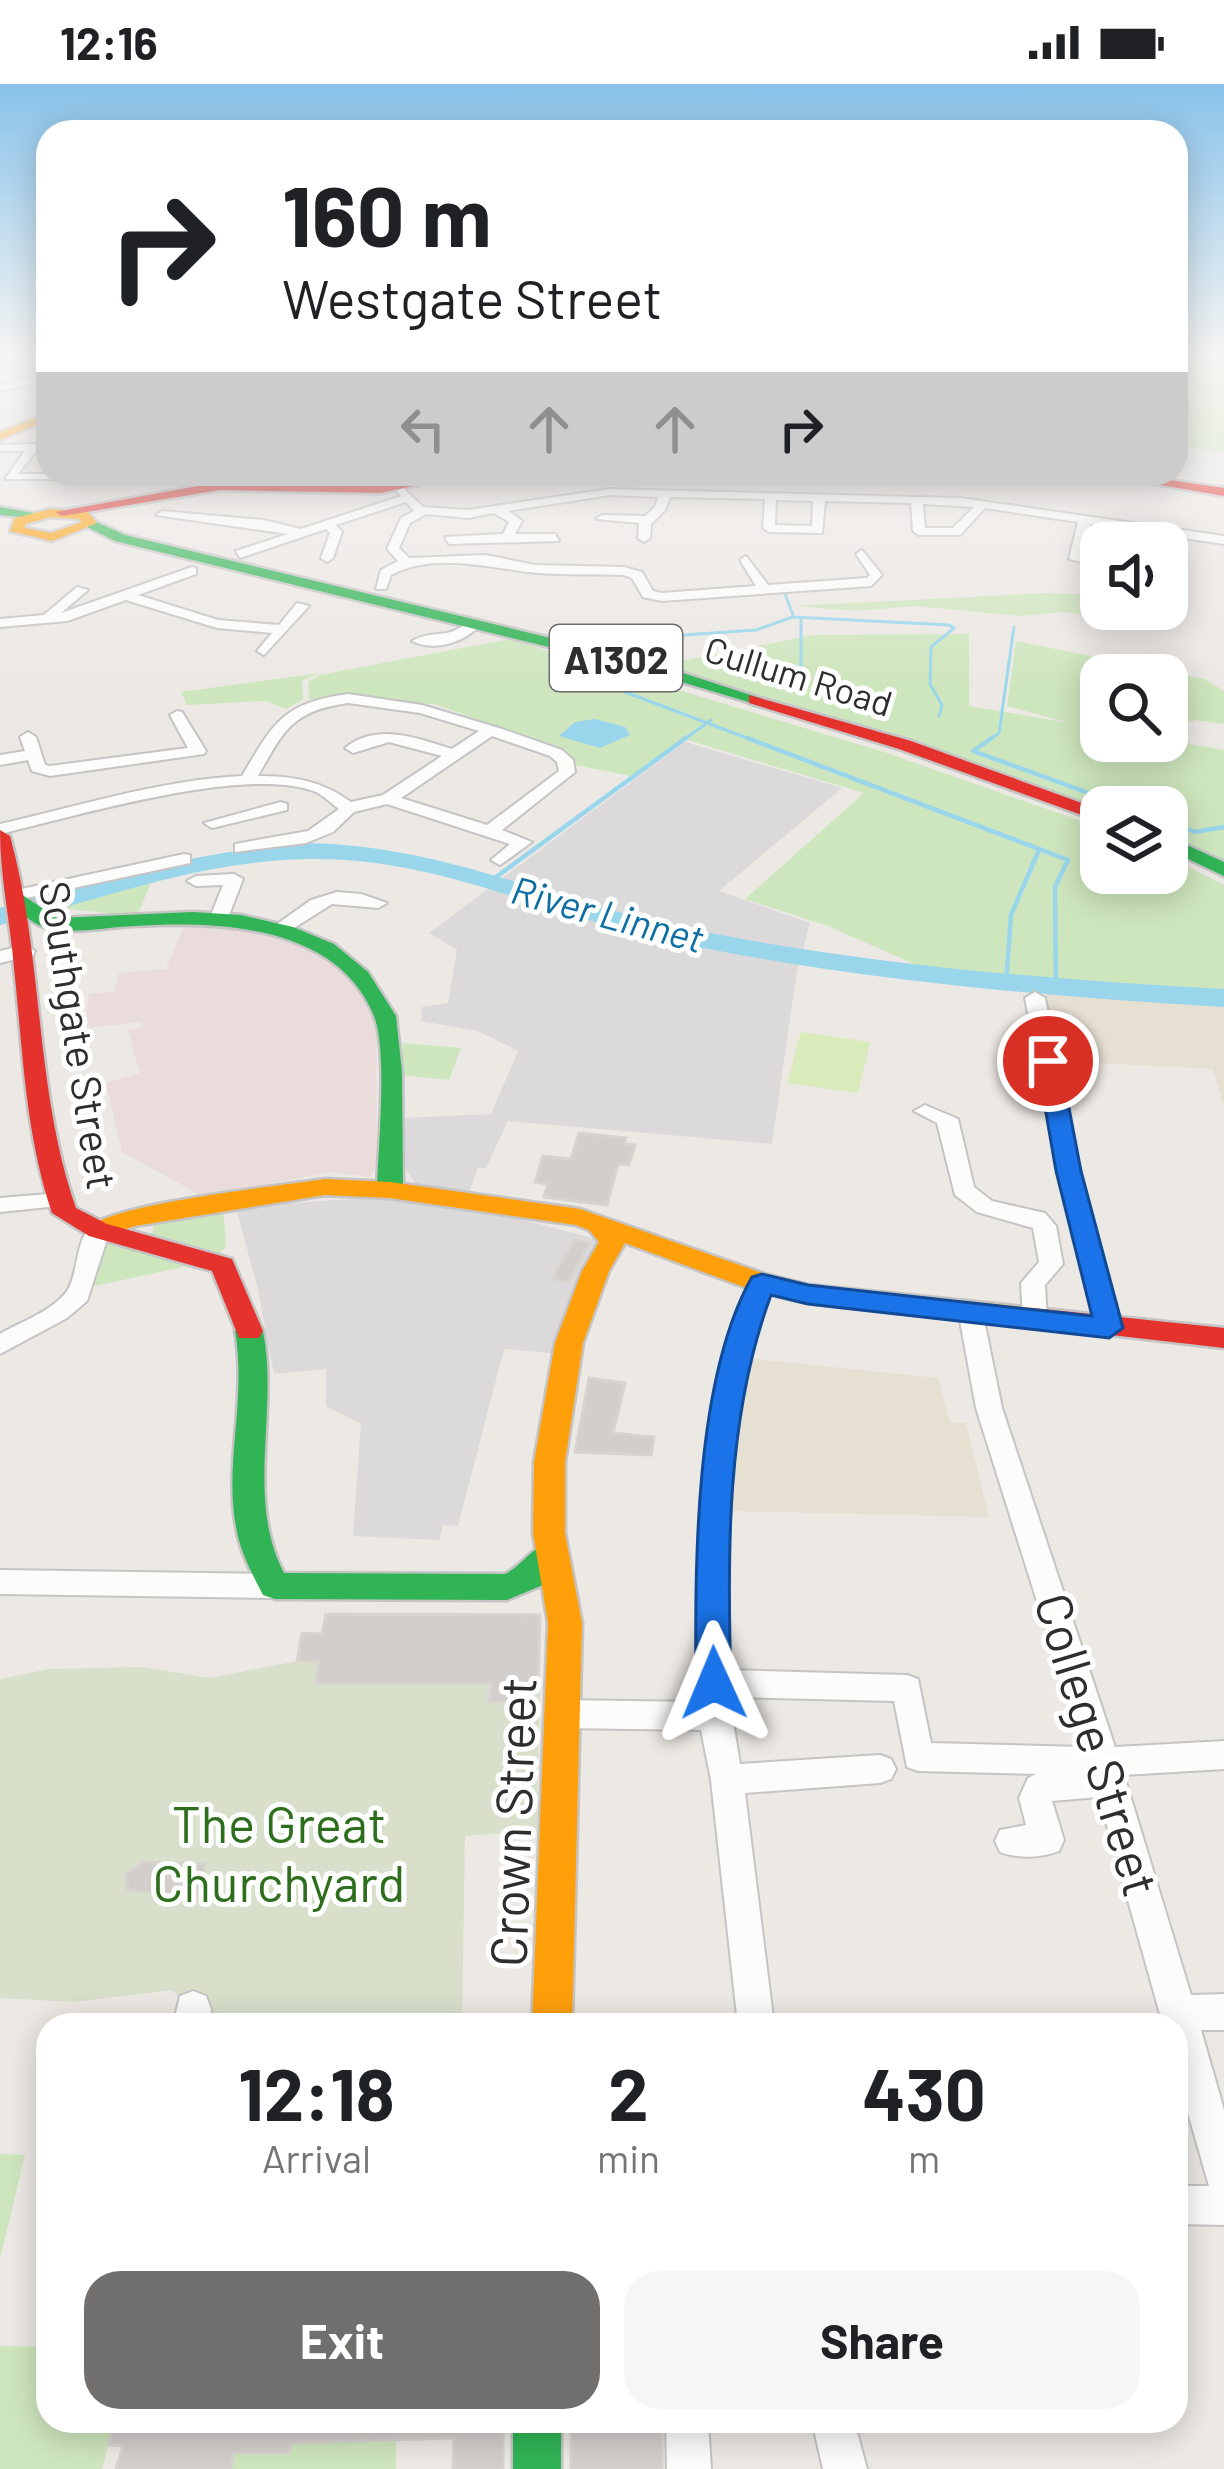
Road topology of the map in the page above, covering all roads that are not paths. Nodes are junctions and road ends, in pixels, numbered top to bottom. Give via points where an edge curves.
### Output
1 (21, 465) edge
2 (36, 477) edge
3 (218, 486) edge
4 (260, 486) edge
5 (427, 486) edge
6 (1183, 486) edge
7 (1224, 492) edge
8 (665, 493) junction
9 (404, 494) junction
10 (771, 495) junction
11 (819, 497) junction
12 (917, 500) junction
13 (984, 503) junction
14 (497, 510) junction
15 (423, 512) junction
16 (162, 515) dead end
17 (602, 519) dead end
18 (1085, 519) junction
19 (646, 520) junction
20 (1084, 522) edge
21 (1107, 522) edge
22 (328, 524) junction
23 (49, 527) edge
24 (1080, 531) edge
25 (302, 533) junction
26 (1188, 534) edge
27 (507, 537) junction
28 (555, 538) dead end
29 (644, 538) dead end
30 (449, 540) dead end
31 (1224, 540) edge
32 (240, 554) dead end
33 (862, 554) dead end
34 (327, 558) dead end
35 (746, 560) dead end
36 (1080, 560) edge
37 (406, 562) junction
38 (535, 569) junction
39 (192, 571) dead end
40 (381, 586) dead end
41 (520, 586) dead end
42 (82, 590) dead end
43 (766, 592) junction
44 (127, 596) junction
45 (302, 606) dead end
46 (44, 621) junction
47 (0, 622) edge
48 (477, 622) junction
49 (280, 629) junction
50 (419, 641) dead end
51 (264, 651) dead end
52 (177, 715) dead end
53 (466, 725) junction
54 (488, 732) junction
55 (448, 735) dead end
56 (28, 736) dead end
57 (353, 748) dead end
58 (34, 754) junction
59 (453, 754) junction
60 (0, 760) edge
61 (261, 761) junction
62 (307, 769) dead end
63 (250, 777) junction
64 (191, 789) junction
65 (388, 799) junction
66 (281, 807) dead end
67 (348, 808) junction
68 (1080, 809) edge
69 (482, 835) junction
70 (2, 845) edge
71 (241, 848) dead end
72 (1188, 852) edge
73 (184, 859) dead end
74 (500, 860) dead end
75 (1224, 870) edge
76 (196, 881) dead end
77 (395, 890) dead end
78 (218, 920) junction
79 (19, 921) edge
80 (282, 927) junction
81 (1035, 998) dead end
82 (926, 1111) dead end
83 (390, 1190) junction
84 (60, 1200) junction
85 (0, 1205) edge
86 (130, 1228) junction
87 (98, 1230) junction
88 (605, 1233) junction
89 (762, 1283) junction
90 (971, 1315) junction
91 (1035, 1320) junction
92 (1109, 1328) junction
93 (1224, 1338) edge
94 (0, 1345) edge
95 (551, 1554) junction
96 (0, 1582) edge
97 (515, 1585) junction
98 (275, 1586) junction
99 (566, 1622) junction
100 (714, 1683) junction
101 (562, 1714) junction
102 (714, 1716) junction
103 (1224, 1755) edge
104 (880, 1769) dead end
105 (1107, 1772) junction
106 (728, 1780) junction
107 (1012, 1841) dead end
108 (1224, 2012) edge
109 (552, 2013) edge
110 (755, 2013) edge
111 (1180, 2013) joint
112 (1188, 2043) edge
113 (1224, 2176) edge
114 (1188, 2205) edge
115 (1224, 2206) edge
116 (537, 2433) edge
117 (688, 2433) edge
118 (835, 2433) edge
119 (536, 2469) edge
120 (689, 2469) edge
121 (845, 2469) edge

1 - 2 street via 9,477
3 - 23 street
4 - 9 street
5 - 9 street
6 - 7 street
8 - 10 street
8 - 14 street via 564,496
8 - 19 street
9 - 15 street
9 - 22 street
10 - 11 street
10 - 11 street via 764,528 823,530
11 - 12 street
12 - 13 street
12 - 13 street via 913,531 961,532
13 - 18 street
14 - 15 street
14 - 27 street via 516,521
15 - 37 street via 405,521 393,549
16 - 25 street
17 - 19 street
18 - 20 street
18 - 21 street
19 - 29 street
22 - 25 street
22 - 34 street via 336,532
23 - 48 street, Cullum Road / A1302
24 - 36 street via 1069,558
25 - 32 street
26 - 31 street
27 - 28 street
27 - 30 street
33 - 43 street via 876,575 871,582
35 - 43 street
37 - 38 street via 486,559
37 - 40 street via 385,573
38 - 41 street
38 - 43 street via 630,572 657,597
39 - 44 street
42 - 46 street
44 - 46 street
44 - 49 street via 217,624
45 - 49 street
46 - 47 street
48 - 50 street via 459,638
48 - 68 street, Cullum Road / A1302 via 818,718
49 - 51 street
52 - 58 street via 198,751 50,771 38,768
53 - 54 street
53 - 55 street
53 - 61 street via 419,706 326,704 289,717
54 - 59 street
54 - 69 street via 556,753 567,772
56 - 58 street
57 - 59 street via 387,736
58 - 60 street
59 - 65 street
61 - 62 street
61 - 63 street
63 - 64 street
63 - 67 street via 316,783
64 - 66 street via 215,828
64 - 70 street
65 - 67 street
65 - 69 street
67 - 71 street via 340,821 302,838
69 - 74 street via 523,842
70 - 79 street, Southgate Street
72 - 75 street
73 - 79 street
76 - 78 street via 232,875
77 - 80 street via 373,908 328,896
78 - 79 street
78 - 80 street
79 - 84 street, Southgate Street
80 - 83 street via 336,953 372,989 387,1019
81 - 92 street
82 - 91 street via 947,1119 970,1200 1044,1226 1051,1264 1033,1283
83 - 86 street via 325,1187 228,1201
83 - 88 street
84 - 85 street
84 - 87 street, Southgate Street via 68,1216
86 - 87 street
86 - 98 street via 224,1265 257,1372 246,1520 253,1554
87 - 94 street via 78,1294
88 - 89 street
88 - 95 street, Crown Street via 554,1428
89 - 90 street
89 - 100 street via 739,1342 723,1438
90 - 91 street
90 - 105 street, College Street via 989,1408
91 - 92 street
92 - 93 street
95 - 97 street
95 - 99 street, Crown Street
96 - 98 street
97 - 98 street
97 - 99 street, Crown Street via 540,1595
99 - 101 street, Crown Street
100 - 102 street
100 - 105 street via 907,1688 918,1757
101 - 102 street
101 - 109 street, Crown Street
102 - 106 street
103 - 105 street
104 - 106 street
105 - 107 street via 1039,1788 1047,1840
105 - 111 street, College Street
106 - 110 street
108 - 111 street
112 - 113 street, College Street
114 - 115 street
116 - 119 street
117 - 120 street
118 - 121 street

